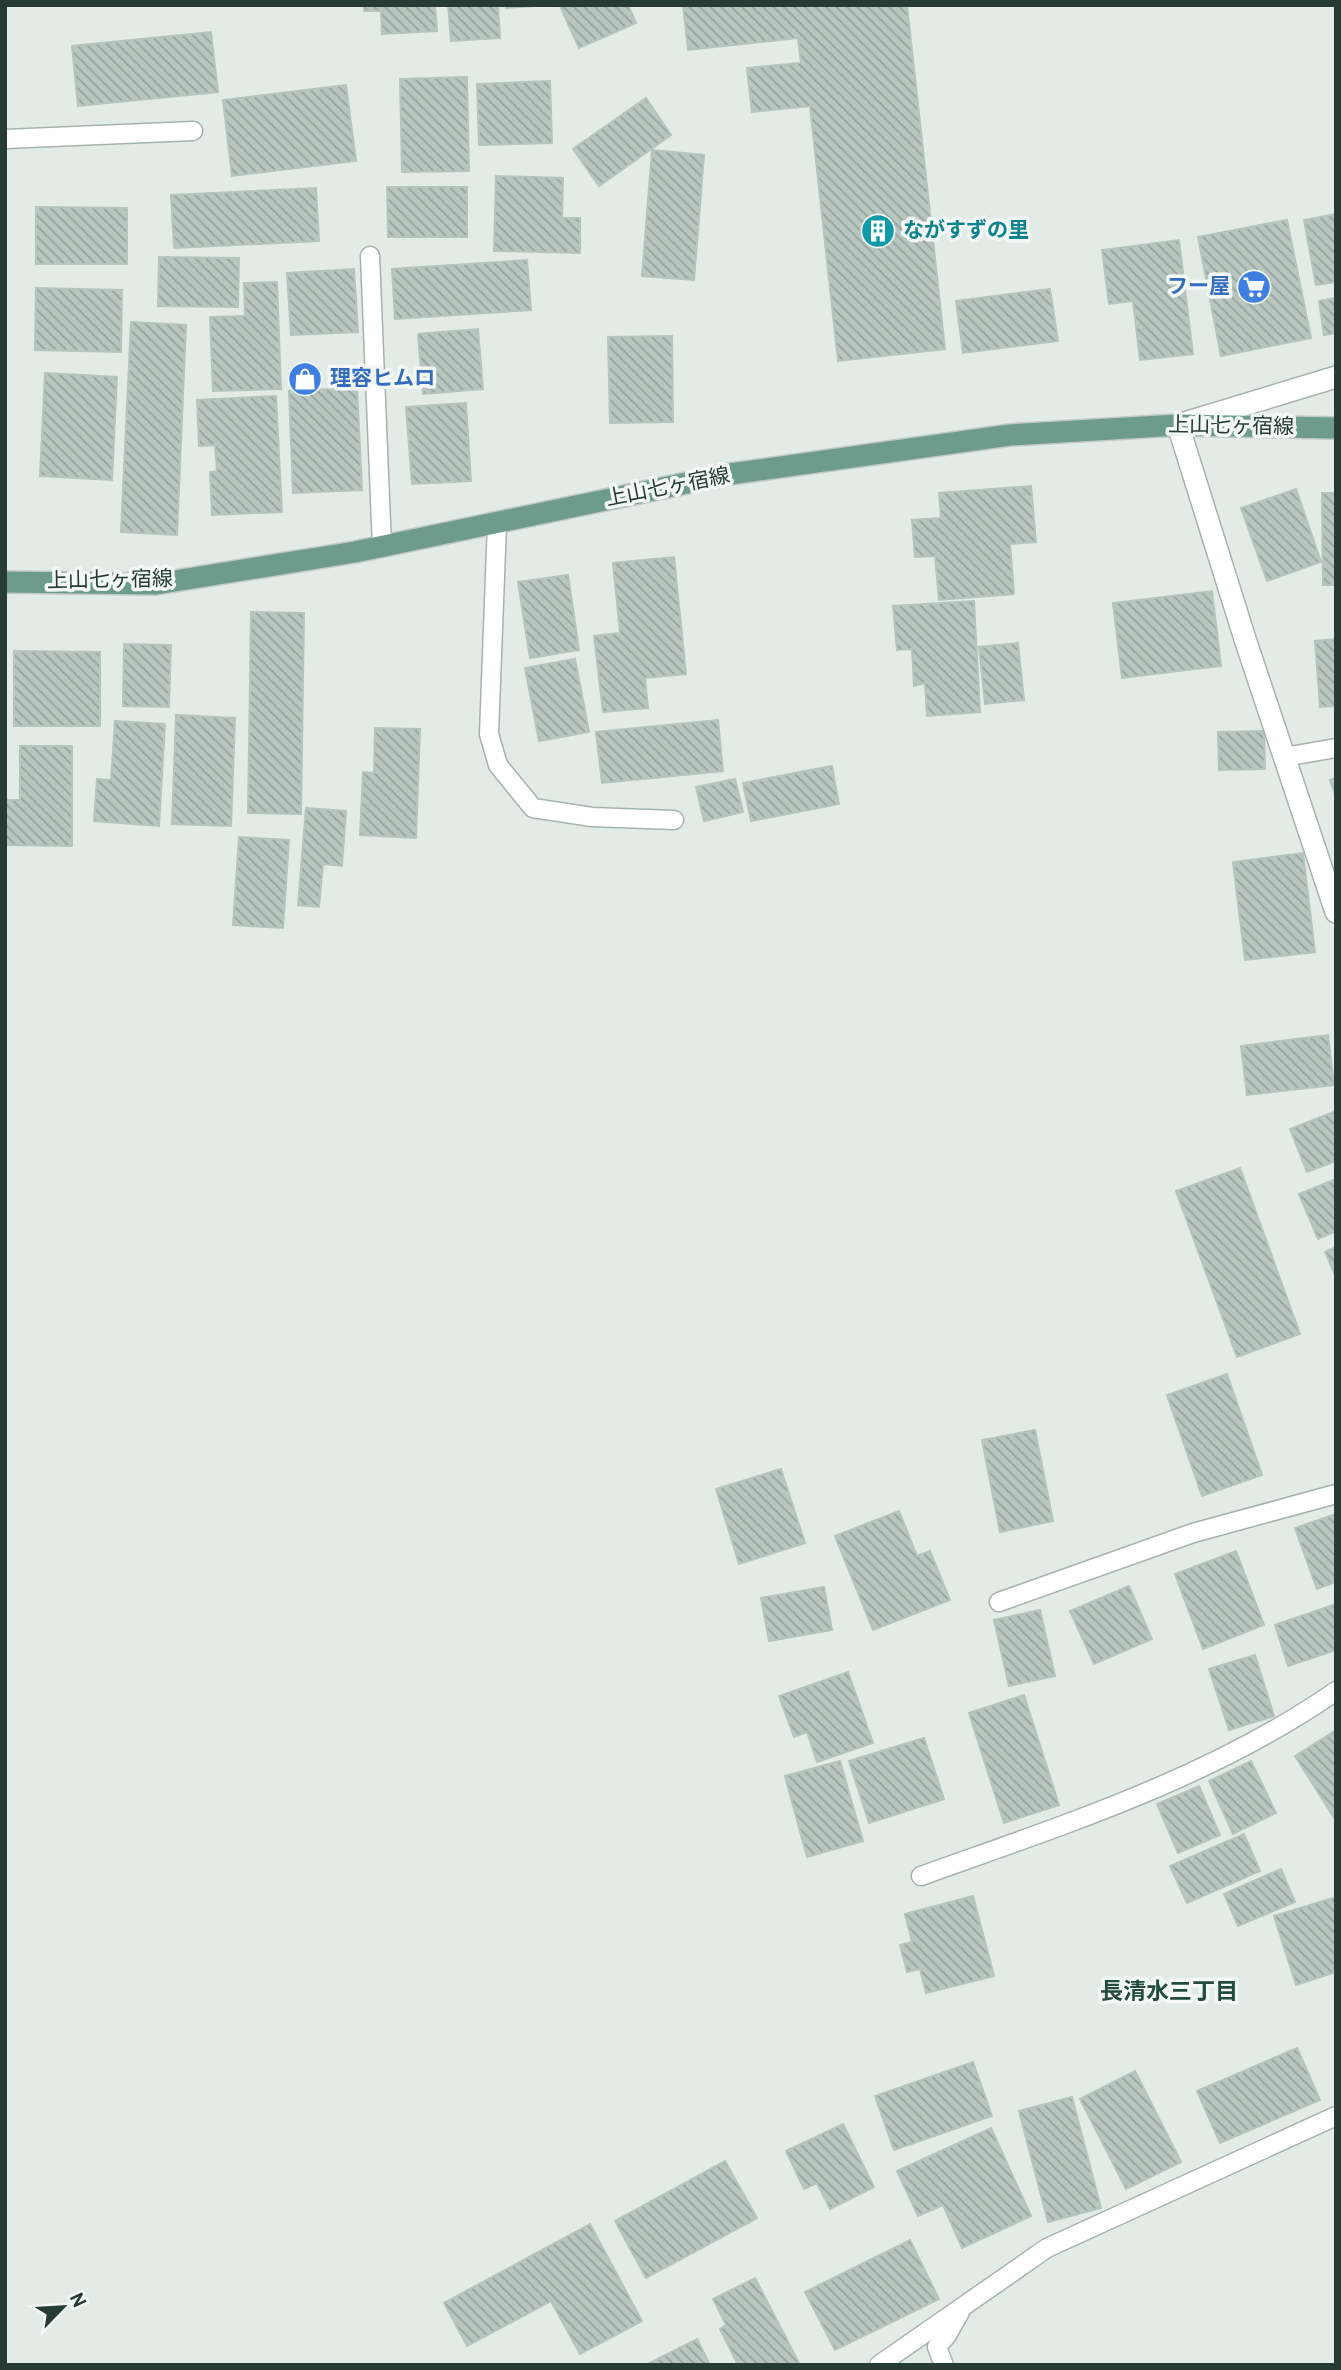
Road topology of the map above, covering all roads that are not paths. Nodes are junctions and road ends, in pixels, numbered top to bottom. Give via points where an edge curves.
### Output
1 (193, 131) dead end
2 (5, 139) edge
3 (370, 256) dead end
4 (1336, 377) edge
5 (1178, 425) junction
6 (1336, 428) edge
7 (496, 523) junction
8 (382, 547) junction
9 (5, 582) edge
10 (1336, 748) edge
11 (1284, 757) junction
12 (674, 820) dead end
13 (1336, 912) edge
14 (1336, 1494) edge
15 (999, 1602) dead end
16 (1336, 1691) edge
17 (922, 1876) dead end
18 (1336, 2116) edge
19 (964, 2306) junction
20 (879, 2365) edge
21 (944, 2365) edge

1 - 2 lane
3 - 8 lane
4 - 5 street
5 - 6 main road, 上山七ヶ宿線
5 - 7 main road, 上山七ヶ宿線 via 1010,435 730,474
5 - 11 street
7 - 8 main road, 上山七ヶ宿線
7 - 12 lane via 489,734 498,765 533,808 592,817
8 - 9 main road, 上山七ヶ宿線 via 156,584
10 - 11 lane
11 - 13 street
14 - 15 lane via 1193,1533
16 - 17 lane via 1208,1766
18 - 19 lane via 1047,2248
19 - 20 lane
19 - 21 lane via 937,2347

